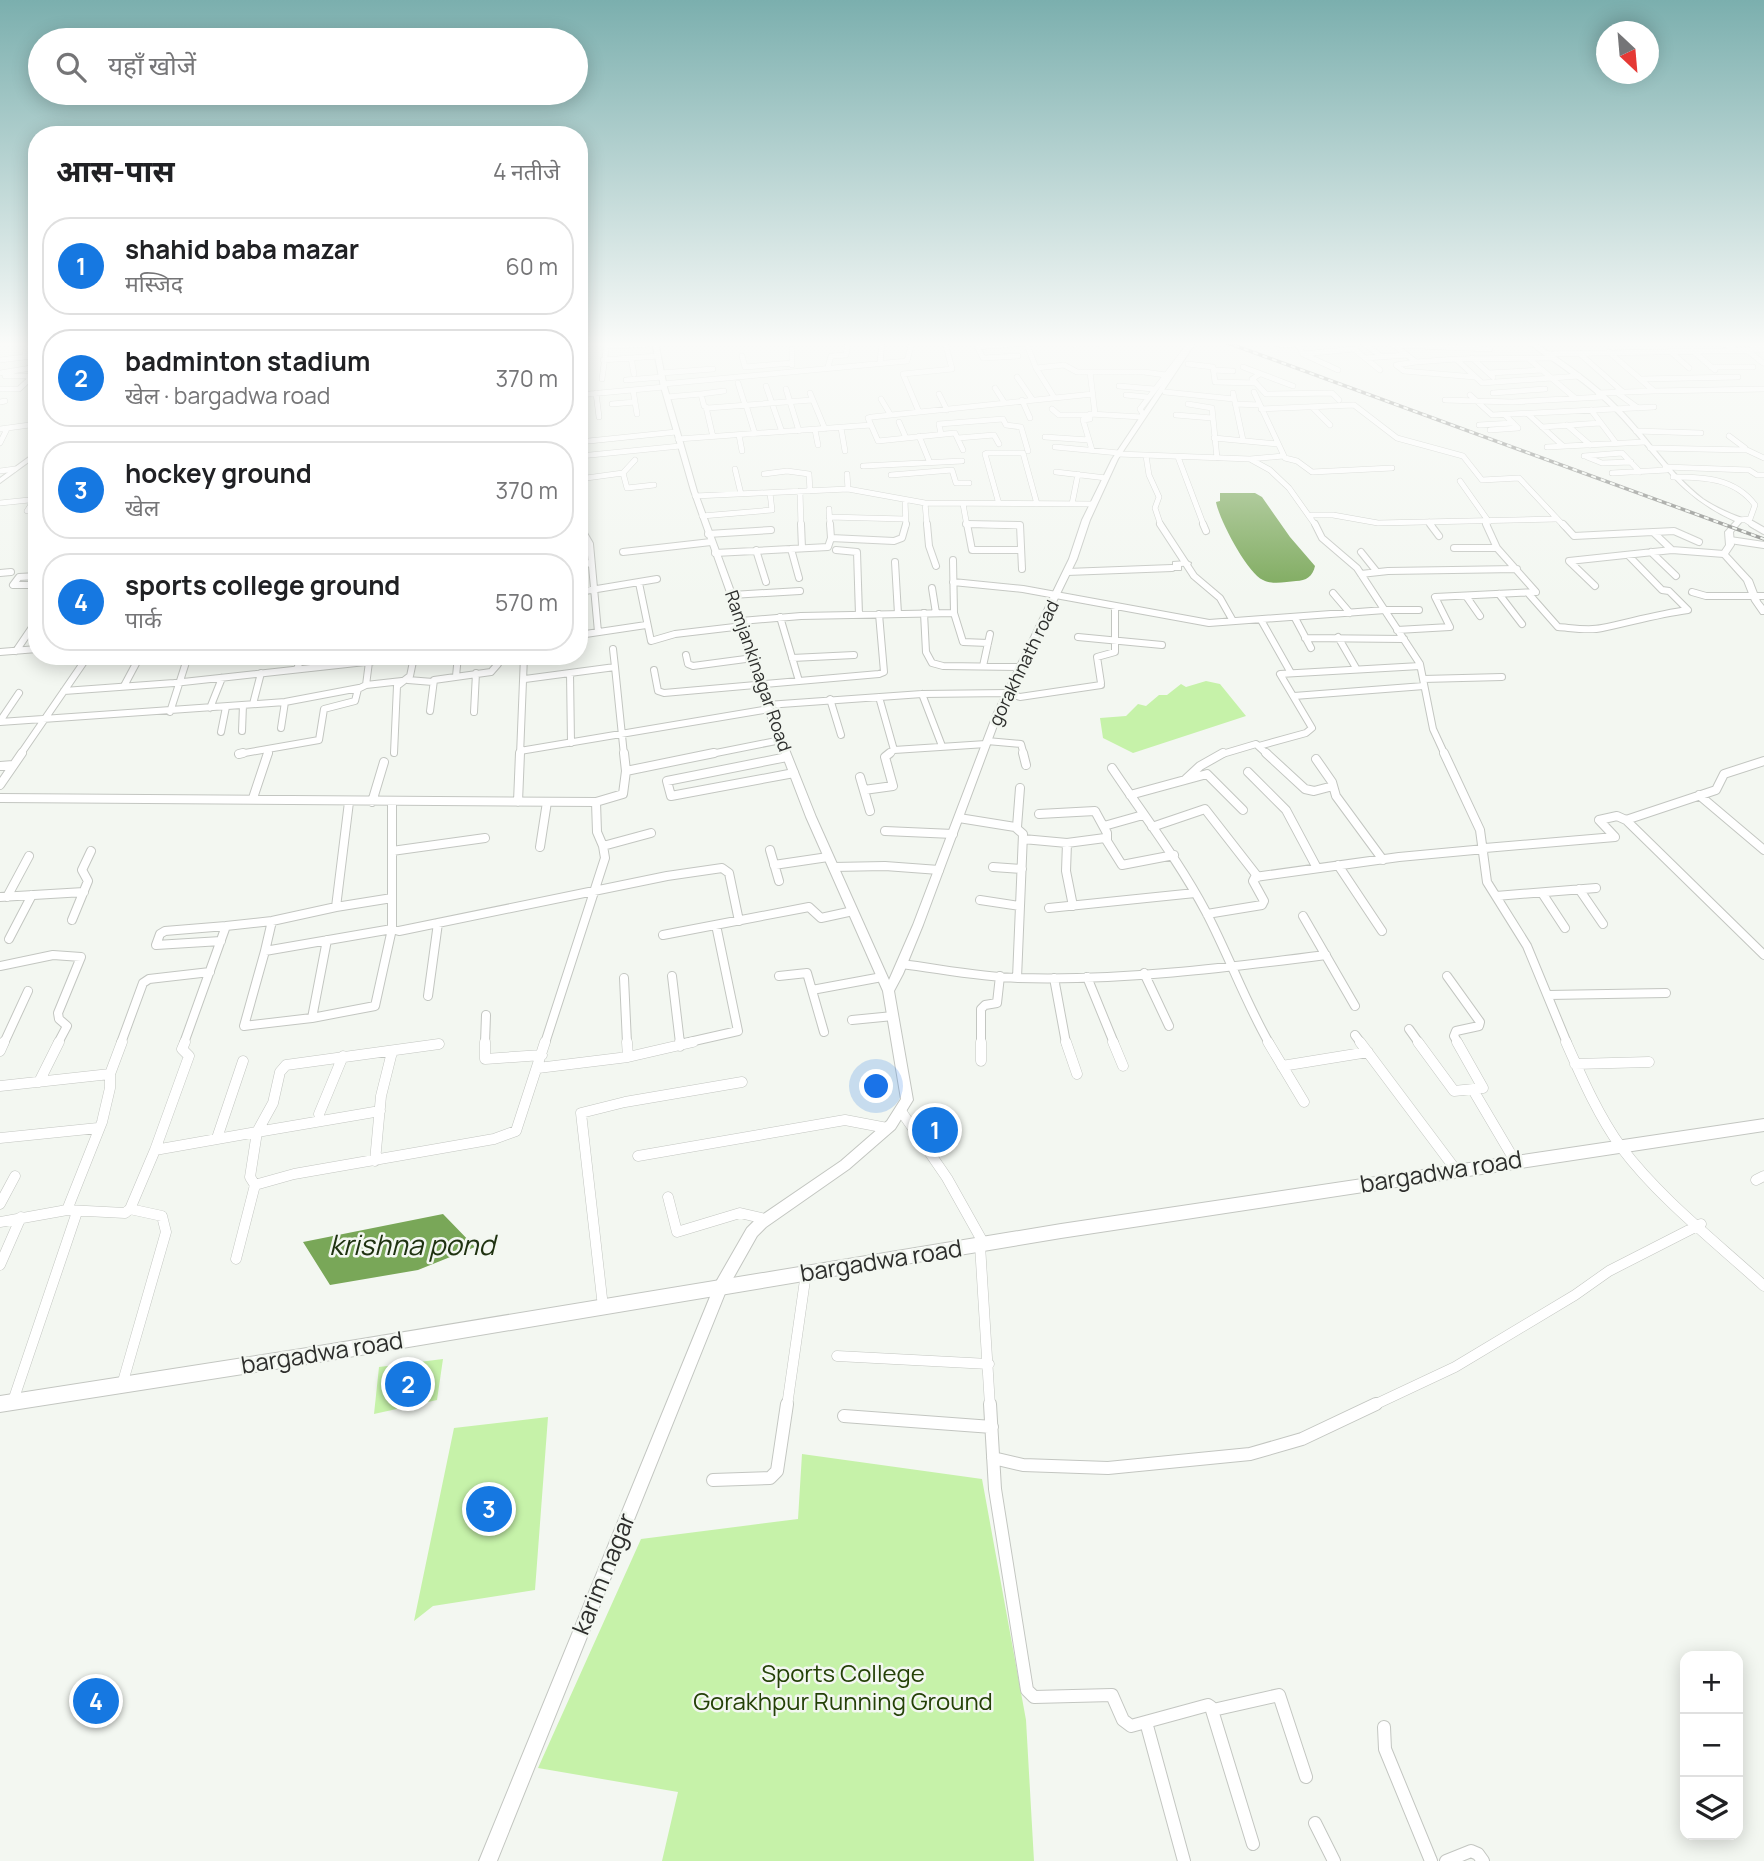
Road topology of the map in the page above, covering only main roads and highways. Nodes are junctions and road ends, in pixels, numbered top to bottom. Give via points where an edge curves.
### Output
1 (1764, 1125) edge
2 (6, 1403) edge

1 - 2 main road, bargadwa road via 982,1244

